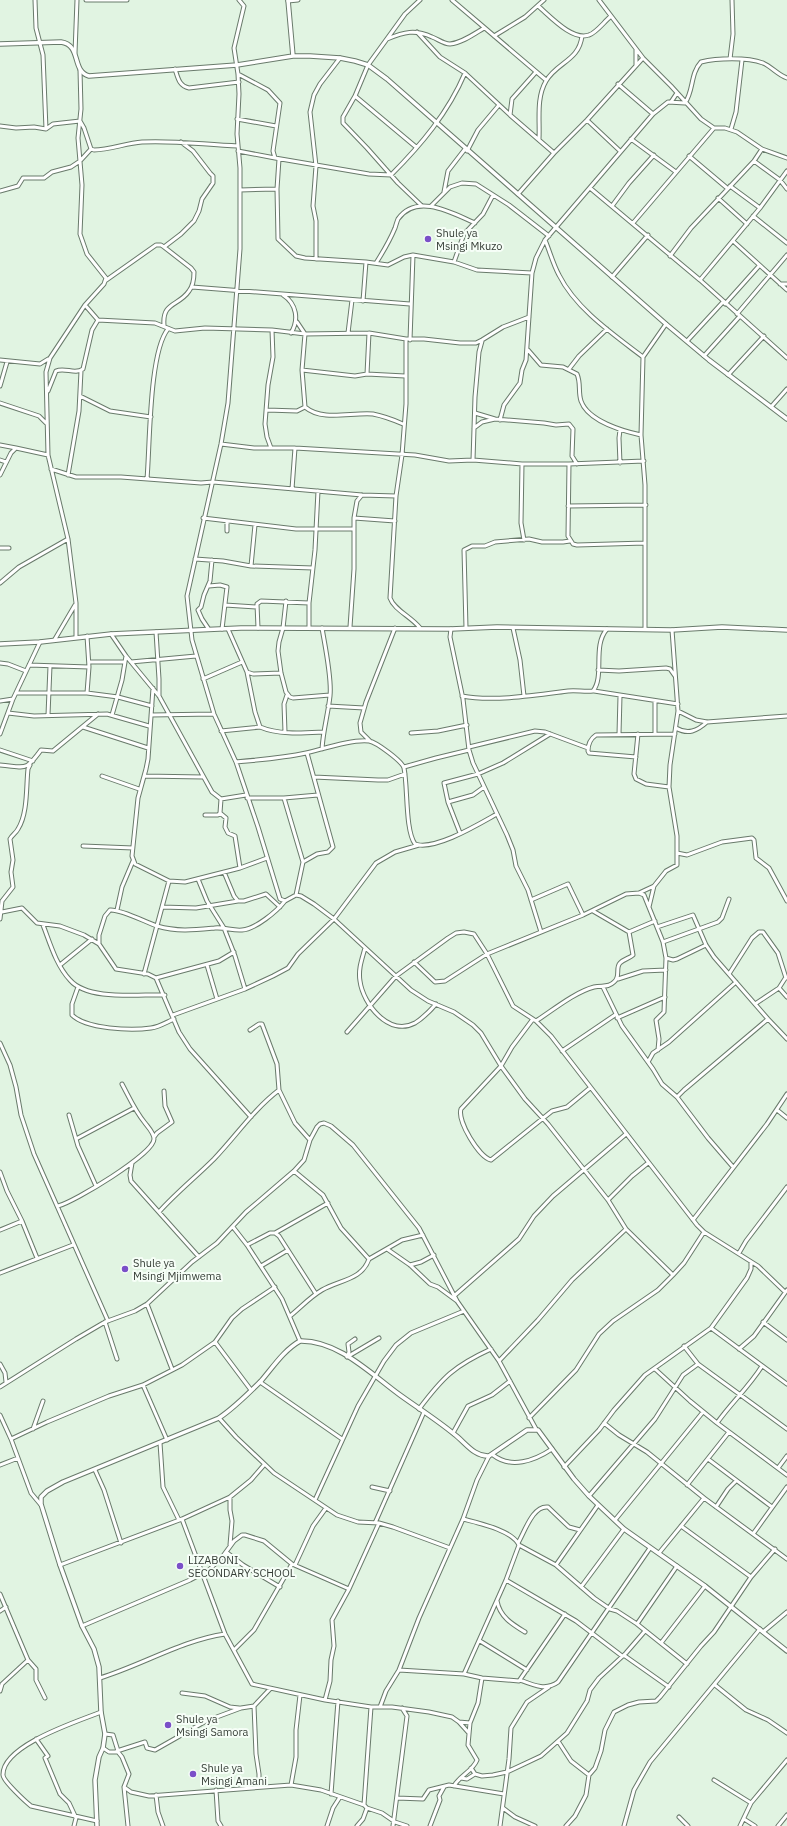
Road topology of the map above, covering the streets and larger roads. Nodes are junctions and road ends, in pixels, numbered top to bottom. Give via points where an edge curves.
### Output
1 (34, 0) edge
2 (77, 0) edge
3 (86, 0) edge
4 (127, 0) edge
5 (288, 0) edge
6 (298, 0) edge
7 (420, 0) edge
8 (452, 0) edge
9 (544, 0) edge
10 (732, 0) edge
11 (242, 1) edge
12 (601, 1) edge
13 (538, 6) junction
14 (610, 17) junction
15 (484, 28) junction
16 (417, 32) junction
17 (494, 36) junction
18 (582, 36) junction
19 (387, 39) junction
20 (40, 43) junction
21 (0, 44) edge
22 (636, 49) junction
23 (75, 53) junction
24 (294, 56) junction
25 (340, 58) junction
26 (643, 58) junction
27 (730, 59) junction
28 (742, 60) junction
29 (237, 65) junction
30 (368, 65) junction
31 (636, 65) junction
32 (175, 69) junction
33 (80, 70) junction
34 (536, 72) junction
35 (465, 73) junction
36 (238, 74) junction
37 (787, 78) edge
38 (546, 80) junction
39 (239, 82) junction
40 (618, 84) junction
41 (677, 92) junction
42 (355, 96) junction
43 (671, 102) junction
44 (685, 103) junction
45 (499, 105) junction
46 (653, 114) junction
47 (510, 116) junction
48 (237, 119) junction
49 (587, 120) junction
50 (80, 121) junction
51 (437, 123) junction
52 (0, 126) edge
53 (276, 126) junction
54 (714, 128) junction
55 (46, 129) junction
56 (731, 129) junction
57 (539, 139) junction
58 (631, 139) junction
59 (181, 142) junction
60 (238, 146) junction
61 (416, 147) junction
62 (91, 149) junction
63 (762, 149) junction
64 (466, 150) junction
65 (238, 151) junction
66 (620, 151) junction
67 (554, 153) junction
68 (87, 154) junction
69 (80, 155) junction
70 (654, 155) junction
71 (690, 156) junction
72 (787, 158) edge
73 (277, 159) junction
74 (754, 160) junction
75 (80, 161) junction
76 (316, 166) junction
77 (787, 171) edge
78 (676, 172) junction
79 (391, 175) junction
80 (780, 180) junction
81 (729, 187) junction
82 (590, 188) junction
83 (787, 188) edge
84 (277, 189) junction
85 (240, 190) junction
86 (0, 191) edge
87 (444, 192) junction
88 (518, 194) junction
89 (493, 195) junction
90 (718, 198) junction
91 (422, 206) junction
92 (431, 206) junction
93 (612, 206) junction
94 (760, 208) junction
95 (753, 216) junction
96 (475, 223) junction
97 (633, 223) junction
98 (747, 224) junction
99 (556, 227) junction
100 (648, 235) junction
101 (549, 236) junction
102 (545, 240) junction
103 (733, 241) junction
104 (787, 243) edge
105 (164, 247) junction
106 (413, 255) junction
107 (787, 255) edge
108 (670, 256) junction
109 (316, 260) junction
110 (366, 262) junction
111 (454, 262) junction
112 (376, 263) junction
113 (759, 266) junction
114 (532, 273) junction
115 (770, 276) junction
116 (612, 277) junction
117 (700, 280) junction
118 (105, 281) junction
119 (780, 284) junction
120 (787, 284) edge
121 (192, 287) junction
122 (787, 290) edge
123 (237, 291) junction
124 (281, 294) junction
125 (352, 300) junction
126 (363, 301) junction
127 (724, 303) junction
128 (410, 304) junction
129 (85, 305) junction
130 (738, 315) junction
131 (529, 317) junction
132 (98, 320) junction
133 (297, 322) junction
134 (666, 324) junction
135 (164, 326) junction
136 (168, 329) junction
137 (607, 329) junction
138 (234, 330) junction
139 (272, 330) junction
140 (290, 333) junction
141 (348, 333) junction
142 (369, 333) junction
143 (305, 334) junction
144 (764, 336) junction
145 (408, 340) junction
146 (482, 340) junction
147 (687, 341) junction
148 (476, 342) junction
149 (480, 347) junction
150 (528, 350) junction
151 (704, 356) junction
152 (643, 357) junction
153 (50, 358) junction
154 (787, 358) edge
155 (0, 360) edge
156 (7, 362) junction
157 (569, 369) junction
158 (302, 370) junction
159 (81, 371) junction
160 (367, 374) junction
161 (728, 375) junction
162 (405, 376) junction
163 (0, 386) edge
164 (787, 389) edge
165 (47, 393) junction
166 (80, 396) junction
167 (0, 404) edge
168 (305, 407) junction
169 (771, 408) junction
170 (267, 410) junction
171 (475, 413) junction
172 (151, 417) junction
173 (495, 419) junction
174 (787, 419) edge
175 (500, 420) junction
176 (46, 423) junction
177 (403, 424) junction
178 (474, 428) junction
179 (620, 430) junction
180 (642, 435) junction
181 (221, 444) junction
182 (0, 446) edge
183 (16, 448) junction
184 (271, 448) junction
185 (295, 448) junction
186 (48, 455) junction
187 (402, 455) junction
188 (0, 460) edge
189 (473, 460) junction
190 (644, 461) junction
191 (6, 462) junction
192 (620, 463) junction
193 (522, 464) junction
194 (569, 464) junction
195 (577, 464) junction
196 (51, 469) junction
197 (0, 475) edge
198 (68, 475) junction
199 (146, 479) junction
200 (213, 482) junction
201 (292, 488) junction
202 (318, 491) junction
203 (362, 495) junction
204 (396, 496) junction
205 (646, 505) junction
206 (568, 506) junction
207 (203, 518) junction
208 (354, 518) junction
209 (227, 521) junction
210 (394, 521) junction
211 (255, 525) junction
212 (354, 529) junction
213 (316, 530) junction
214 (226, 531) dead end
215 (68, 539) junction
216 (524, 540) junction
217 (570, 540) junction
218 (645, 543) junction
219 (0, 548) edge
220 (9, 548) dead end
221 (195, 559) junction
222 (212, 560) junction
223 (251, 566) junction
224 (313, 568) junction
225 (0, 583) edge
226 (209, 586) junction
227 (286, 601) junction
228 (76, 603) junction
229 (309, 603) junction
230 (225, 605) junction
231 (257, 607) junction
232 (350, 627) junction
233 (208, 628) junction
234 (222, 628) junction
235 (258, 628) junction
236 (283, 628) junction
237 (309, 628) junction
238 (322, 628) junction
239 (395, 628) junction
240 (420, 628) junction
241 (466, 628) junction
242 (513, 628) junction
243 (645, 628) junction
244 (228, 629) junction
245 (451, 629) junction
246 (606, 629) junction
247 (190, 630) junction
248 (672, 630) junction
249 (787, 630) edge
250 (156, 632) junction
251 (111, 634) junction
252 (86, 636) junction
253 (76, 637) junction
254 (55, 639) junction
255 (40, 642) junction
256 (0, 644) edge
257 (126, 656) junction
258 (196, 656) junction
259 (158, 660) junction
260 (89, 662) junction
261 (125, 662) junction
262 (132, 662) junction
263 (242, 662) junction
264 (0, 663) edge
265 (29, 665) junction
266 (50, 666) junction
267 (89, 667) junction
268 (598, 670) junction
269 (26, 671) junction
270 (247, 672) junction
271 (281, 673) junction
272 (675, 676) junction
273 (203, 679) junction
274 (153, 688) junction
275 (594, 690) junction
276 (16, 693) junction
277 (50, 693) junction
278 (88, 693) junction
279 (330, 694) junction
280 (287, 695) junction
281 (159, 696) junction
282 (462, 696) junction
283 (524, 696) junction
284 (620, 696) junction
285 (118, 697) junction
286 (13, 699) junction
287 (0, 700) edge
288 (655, 701) junction
289 (678, 704) junction
290 (152, 706) junction
291 (328, 706) junction
292 (364, 708) junction
293 (678, 711) junction
294 (8, 713) junction
295 (98, 714) junction
296 (214, 714) junction
297 (48, 715) junction
298 (112, 715) junction
299 (151, 715) junction
300 (169, 715) junction
301 (787, 716) edge
302 (707, 722) junction
303 (467, 725) junction
304 (149, 726) junction
305 (260, 727) junction
306 (83, 728) junction
307 (676, 728) junction
308 (221, 731) junction
309 (285, 732) junction
310 (323, 732) junction
311 (411, 733) dead end
312 (0, 734) edge
313 (550, 734) junction
314 (619, 734) junction
315 (638, 734) junction
316 (655, 734) junction
317 (675, 734) junction
318 (370, 741) junction
319 (148, 748) junction
320 (588, 748) junction
321 (322, 749) junction
322 (469, 749) junction
323 (0, 750) edge
324 (307, 753) junction
325 (636, 757) junction
326 (33, 761) junction
327 (236, 762) junction
328 (0, 765) edge
329 (30, 765) junction
330 (404, 767) junction
331 (405, 774) junction
332 (478, 774) junction
333 (102, 776) dead end
334 (144, 776) junction
335 (203, 777) junction
336 (314, 777) junction
337 (484, 787) junction
338 (669, 787) junction
339 (139, 789) junction
340 (318, 795) junction
341 (247, 796) junction
342 (284, 798) junction
343 (221, 800) junction
344 (448, 802) junction
345 (220, 813) junction
346 (497, 814) junction
347 (205, 815) dead end
348 (460, 833) junction
349 (419, 845) junction
350 (83, 846) dead end
351 (133, 848) junction
352 (677, 853) junction
353 (267, 858) junction
354 (133, 861) junction
355 (303, 862) junction
356 (240, 868) junction
357 (224, 872) junction
358 (198, 880) junction
359 (169, 881) junction
360 (654, 886) junction
361 (639, 892) junction
362 (296, 895) junction
363 (729, 899) dead end
364 (532, 900) junction
365 (238, 901) junction
366 (285, 901) junction
367 (787, 901) edge
368 (211, 906) junction
369 (162, 907) junction
370 (280, 907) junction
371 (649, 907) junction
372 (117, 910) junction
373 (593, 911) junction
374 (2, 912) junction
375 (583, 915) junction
376 (0, 919) edge
377 (334, 919) junction
378 (655, 921) junction
379 (43, 925) junction
380 (156, 926) junction
381 (657, 927) junction
382 (224, 928) junction
383 (698, 930) junction
384 (541, 932) junction
385 (629, 932) junction
386 (92, 939) junction
387 (663, 942) junction
388 (99, 944) junction
389 (706, 944) junction
390 (365, 948) junction
391 (234, 952) junction
392 (487, 954) junction
393 (666, 958) junction
394 (414, 962) junction
395 (60, 965) junction
396 (207, 965) junction
397 (666, 970) junction
398 (144, 974) junction
399 (730, 974) junction
400 (396, 976) junction
401 (786, 977) edge
402 (156, 978) junction
403 (618, 979) junction
404 (736, 982) junction
405 (78, 987) junction
406 (603, 987) junction
407 (779, 988) junction
408 (245, 989) junction
409 (165, 996) junction
410 (665, 997) junction
411 (787, 997) edge
412 (217, 999) junction
413 (436, 1004) junction
414 (755, 1004) junction
415 (370, 1007) junction
416 (616, 1016) junction
417 (173, 1017) junction
418 (534, 1020) junction
419 (768, 1020) junction
420 (250, 1030) dead end
421 (347, 1032) dead end
422 (787, 1039) edge
423 (0, 1043) edge
424 (658, 1050) junction
425 (562, 1051) junction
426 (648, 1062) junction
427 (501, 1066) junction
428 (122, 1084) dead end
429 (590, 1088) junction
430 (279, 1090) junction
431 (164, 1091) dead end
432 (787, 1094) edge
433 (677, 1097) junction
434 (134, 1108) junction
435 (777, 1110) junction
436 (69, 1115) dead end
437 (251, 1117) junction
438 (787, 1118) edge
439 (543, 1119) junction
440 (626, 1134) junction
441 (154, 1138) junction
442 (76, 1139) junction
443 (310, 1140) junction
444 (132, 1163) junction
445 (648, 1164) junction
446 (733, 1167) junction
447 (584, 1169) junction
448 (294, 1171) junction
449 (0, 1172) edge
450 (2, 1181) edge
451 (96, 1186) junction
452 (787, 1187) edge
453 (608, 1200) junction
454 (328, 1202) junction
455 (58, 1206) junction
456 (159, 1212) junction
457 (693, 1220) junction
458 (22, 1221) junction
459 (233, 1227) junction
460 (626, 1229) junction
461 (0, 1230) edge
462 (704, 1232) junction
463 (274, 1233) junction
464 (423, 1235) junction
465 (73, 1245) junction
466 (247, 1245) junction
467 (387, 1249) junction
468 (288, 1250) junction
469 (740, 1253) junction
470 (434, 1255) junction
471 (199, 1257) junction
472 (37, 1258) junction
473 (369, 1259) junction
474 (751, 1263) junction
475 (410, 1265) junction
476 (261, 1266) junction
477 (0, 1273) edge
478 (673, 1275) junction
479 (275, 1287) junction
480 (786, 1291) edge
481 (316, 1294) junction
482 (454, 1296) junction
483 (457, 1301) junction
484 (147, 1304) junction
485 (464, 1310) junction
486 (290, 1316) junction
487 (107, 1322) junction
488 (763, 1322) junction
489 (710, 1328) junction
490 (379, 1338) dead end
491 (355, 1339) dead end
492 (787, 1340) edge
493 (300, 1341) junction
494 (215, 1342) junction
495 (684, 1346) junction
496 (491, 1349) junction
497 (739, 1349) junction
498 (347, 1357) junction
499 (117, 1359) dead end
500 (499, 1361) junction
501 (0, 1364) edge
502 (698, 1364) junction
503 (762, 1366) junction
504 (655, 1368) junction
505 (172, 1369) junction
506 (374, 1377) junction
507 (510, 1381) junction
508 (6, 1382) junction
509 (260, 1382) junction
510 (787, 1384) edge
511 (143, 1385) junction
512 (0, 1387) edge
513 (675, 1388) junction
514 (251, 1390) junction
515 (740, 1394) junction
516 (43, 1401) dead end
517 (419, 1409) junction
518 (424, 1412) junction
519 (703, 1412) junction
520 (0, 1415) edge
521 (219, 1418) junction
522 (529, 1418) junction
523 (604, 1423) junction
524 (717, 1423) junction
525 (33, 1429) junction
526 (536, 1429) junction
527 (787, 1429) edge
528 (729, 1432) junction
529 (453, 1433) junction
530 (11, 1439) junction
531 (342, 1439) junction
532 (167, 1440) junction
533 (160, 1443) junction
534 (633, 1444) junction
535 (552, 1449) junction
536 (491, 1456) junction
537 (787, 1456) edge
538 (18, 1458) junction
539 (708, 1459) junction
540 (662, 1463) junction
541 (0, 1465) edge
542 (264, 1465) junction
543 (564, 1467) junction
544 (778, 1468) junction
545 (95, 1470) junction
546 (787, 1475) edge
547 (736, 1481) junction
548 (687, 1485) junction
549 (372, 1487) dead end
550 (787, 1487) edge
551 (390, 1491) junction
552 (589, 1496) junction
553 (230, 1497) junction
554 (704, 1498) junction
555 (315, 1500) junction
556 (41, 1505) junction
557 (598, 1505) junction
558 (772, 1506) junction
559 (716, 1507) junction
560 (326, 1508) junction
561 (180, 1519) junction
562 (463, 1519) junction
563 (615, 1520) junction
564 (377, 1523) junction
565 (681, 1526) junction
566 (624, 1528) junction
567 (580, 1530) junction
568 (753, 1534) junction
569 (121, 1542) junction
570 (519, 1544) junction
571 (230, 1545) junction
572 (450, 1548) junction
573 (650, 1548) junction
574 (775, 1549) junction
575 (226, 1552) junction
576 (659, 1553) junction
577 (787, 1559) edge
578 (60, 1565) junction
579 (293, 1565) junction
580 (556, 1565) junction
581 (677, 1566) junction
582 (204, 1573) junction
583 (751, 1577) junction
584 (506, 1580) junction
585 (705, 1586) junction
586 (280, 1587) junction
587 (581, 1587) junction
588 (349, 1589) junction
589 (0, 1594) edge
590 (497, 1601) junction
591 (6, 1607) junction
592 (731, 1607) junction
593 (610, 1609) junction
594 (0, 1611) edge
595 (787, 1612) edge
596 (565, 1614) junction
597 (637, 1624) junction
598 (82, 1626) junction
599 (645, 1631) junction
600 (762, 1631) junction
601 (525, 1632) dead end
602 (591, 1633) junction
603 (226, 1634) junction
604 (480, 1641) junction
605 (661, 1643) junction
606 (234, 1650) junction
607 (787, 1651) edge
608 (622, 1656) junction
609 (28, 1660) junction
610 (687, 1664) junction
611 (399, 1670) junction
612 (527, 1670) junction
613 (464, 1674) junction
614 (100, 1678) junction
615 (482, 1678) junction
616 (520, 1680) junction
617 (1, 1684) edge
618 (715, 1685) junction
619 (669, 1686) junction
620 (549, 1687) junction
621 (270, 1689) junction
622 (0, 1691) edge
623 (182, 1693) dead end
624 (300, 1695) junction
625 (46, 1698) dead end
626 (325, 1700) junction
627 (338, 1702) junction
628 (254, 1706) junction
629 (372, 1707) junction
630 (380, 1707) junction
631 (241, 1708) junction
632 (402, 1708) junction
633 (101, 1712) junction
634 (459, 1722) junction
635 (470, 1723) junction
636 (468, 1732) junction
637 (787, 1733) edge
638 (105, 1734) junction
639 (36, 1739) junction
640 (558, 1741) junction
641 (103, 1748) junction
642 (117, 1752) junction
643 (787, 1760) edge
644 (470, 1768) junction
645 (507, 1772) junction
646 (475, 1774) junction
647 (589, 1776) junction
648 (2, 1777) edge
649 (461, 1778) junction
650 (714, 1780) dead end
651 (291, 1785) junction
652 (124, 1786) junction
653 (444, 1786) junction
654 (454, 1786) junction
655 (259, 1787) junction
656 (216, 1790) junction
657 (331, 1794) junction
658 (504, 1794) junction
659 (156, 1796) junction
660 (340, 1797) junction
661 (397, 1798) junction
662 (752, 1803) junction
663 (364, 1805) junction
664 (367, 1808) junction
665 (503, 1808) junction
666 (787, 1815) edge
667 (75, 1816) junction
668 (679, 1817) dead end
669 (744, 1819) junction
670 (97, 1821) junction
671 (395, 1822) junction
672 (74, 1826) edge
673 (97, 1826) edge
674 (128, 1826) edge
675 (163, 1826) edge
676 (221, 1826) edge
677 (327, 1826) edge
678 (357, 1826) edge
679 (393, 1826) edge
680 (407, 1826) edge
681 (430, 1826) edge
682 (500, 1826) edge
683 (535, 1826) edge
684 (566, 1826) edge
685 (624, 1826) edge
686 (688, 1826) edge
687 (740, 1826) edge
688 (755, 1826) edge
689 (778, 1826) edge

1 - 20 street
2 - 23 street
3 - 4 street
5 - 6 street
5 - 24 street
7 - 19 street
8 - 15 street
9 - 13 street
10 - 27 street via 733,34
11 - 29 street via 243,9 234,48
12 - 14 street
13 - 17 street
13 - 18 street via 565,29
14 - 18 street via 590,35
14 - 22 street
15 - 16 street via 452,44
15 - 17 street
16 - 19 street via 406,32
16 - 35 street via 440,57
17 - 34 street
18 - 38 street via 578,51
19 - 30 street
20 - 21 street
20 - 23 street via 65,43 73,48
20 - 55 street
22 - 26 street
22 - 31 street
23 - 33 street
24 - 25 street
24 - 29 street
25 - 30 street
25 - 76 street via 320,84 311,105 310,118
26 - 31 street
26 - 41 street
27 - 28 street
27 - 44 street via 700,62 696,67 691,92
28 - 37 street via 761,62
28 - 56 street via 736,112
29 - 32 street
29 - 36 street
30 - 42 street
30 - 51 street
31 - 40 street
32 - 33 street via 96,76 83,74
32 - 39 street via 184,87
33 - 50 street
34 - 38 street
34 - 47 street via 512,99
35 - 45 street
35 - 51 street via 449,106
36 - 39 street
36 - 53 street via 268,90 280,103
38 - 57 street via 540,99
39 - 48 street
40 - 46 street
40 - 49 street
41 - 43 street
41 - 44 street
42 - 61 street
42 - 79 street via 343,117 343,122
43 - 44 street
43 - 46 street via 665,103
44 - 54 street via 701,120
45 - 47 street
45 - 64 street via 478,130
46 - 58 street
47 - 57 street
48 - 53 street
48 - 60 street
49 - 66 street
49 - 67 street
50 - 55 street via 53,124
50 - 62 street
50 - 69 street
51 - 61 street
51 - 64 street
52 - 55 street
53 - 73 street via 273,150
54 - 56 street
54 - 71 street
56 - 63 street
57 - 67 street
58 - 66 street
58 - 70 street
59 - 60 street
59 - 62 street via 141,142
59 - 105 street via 213,176 213,183 204,196 194,221
60 - 65 street
61 - 79 street
62 - 68 street
63 - 72 street
63 - 74 street
64 - 87 street via 448,171
64 - 88 street
65 - 73 street
65 - 85 street
66 - 82 street
67 - 88 street
68 - 69 street
68 - 75 street
69 - 75 street
70 - 78 street
70 - 93 street
71 - 78 street
71 - 81 street
73 - 76 street
73 - 84 street
74 - 80 street
74 - 81 street
75 - 86 street via 71,167 52,172 44,178 24,178 18,186
75 - 118 street via 80,234 87,254 104,274
76 - 79 street
76 - 109 street via 313,206 316,221
77 - 80 street
78 - 97 street
79 - 91 street
80 - 83 street
80 - 94 street
81 - 90 street
81 - 94 street
82 - 93 street
82 - 99 street
84 - 85 street
84 - 109 street via 278,240 296,256
85 - 123 street
87 - 89 street via 455,185 469,183 476,184
87 - 92 street
88 - 99 street
89 - 96 street
89 - 101 street
90 - 98 street
90 - 108 street
91 - 92 street
91 - 112 street via 410,210 397,220
92 - 96 street
93 - 97 street
94 - 95 street
95 - 98 street
95 - 104 street
96 - 111 street via 464,234
97 - 100 street
98 - 103 street
99 - 101 street
99 - 116 street
100 - 108 street
100 - 116 street
101 - 102 street
102 - 114 street
102 - 137 street via 569,292
103 - 113 street
103 - 117 street
105 - 118 street via 156,245
105 - 121 street via 193,269
106 - 111 street
106 - 112 street via 388,264
106 - 128 street
107 - 115 street
108 - 117 street
109 - 110 street
110 - 112 street
110 - 126 street
111 - 114 street via 477,270
113 - 115 street
113 - 127 street
114 - 131 street
115 - 119 street
115 - 130 street
116 - 134 street
117 - 127 street
118 - 129 street
119 - 120 street
119 - 122 street
121 - 123 street
121 - 135 street via 186,295 166,309
123 - 124 street
123 - 138 street
124 - 125 street
124 - 133 street via 290,300
125 - 126 street
125 - 141 street
126 - 128 street
127 - 130 street
127 - 147 street
128 - 145 street
129 - 132 street
129 - 153 street
130 - 144 street
130 - 151 street
131 - 146 street via 502,327
131 - 150 street
132 - 135 street
132 - 159 street via 92,330
133 - 140 street
133 - 143 street
134 - 147 street
134 - 152 street
135 - 136 street
136 - 138 street
136 - 172 street via 161,339
137 - 152 street
137 - 157 street
138 - 139 street
138 - 181 street via 228,403
139 - 140 street
139 - 170 street
140 - 143 street
141 - 142 street
141 - 143 street
142 - 145 street
142 - 160 street
143 - 158 street
144 - 154 street
144 - 161 street
145 - 148 street
145 - 162 street
146 - 148 street
146 - 149 street
147 - 151 street
148 - 149 street
149 - 171 street
150 - 157 street via 541,365
150 - 175 street via 520,384 504,405
151 - 161 street
152 - 180 street
153 - 156 street via 40,364
153 - 165 street via 46,372
155 - 156 street
156 - 163 street
157 - 179 street via 579,378 584,408
158 - 160 street via 355,376
158 - 168 street
159 - 165 street via 56,371
159 - 166 street
160 - 162 street
161 - 169 street
162 - 177 street via 406,404
164 - 169 street
165 - 176 street
166 - 172 street via 110,411
166 - 198 street
167 - 176 street via 39,416
168 - 170 street via 297,411
168 - 177 street via 329,415 373,414
169 - 174 street
170 - 184 street via 265,430
171 - 173 street
171 - 178 street
172 - 199 street
173 - 175 street
173 - 178 street via 482,422
175 - 195 street via 556,425 568,423 574,429 572,456
176 - 186 street
177 - 187 street
178 - 189 street
179 - 180 street
179 - 192 street
180 - 190 street
181 - 184 street
181 - 200 street
182 - 183 street
183 - 186 street
183 - 191 street
184 - 185 street
185 - 187 street
185 - 201 street
186 - 196 street
187 - 189 street via 449,461
187 - 204 street
188 - 191 street
189 - 193 street
190 - 192 street
190 - 205 street
191 - 197 street
192 - 195 street
193 - 194 street
193 - 216 street via 521,523
194 - 195 street
194 - 206 street
196 - 198 street
196 - 215 street
198 - 199 street
199 - 200 street
200 - 201 street
200 - 207 street
201 - 202 street
202 - 203 street
202 - 213 street
203 - 204 street
203 - 208 street via 357,501
204 - 210 street
205 - 206 street
205 - 218 street
206 - 217 street
207 - 209 street
207 - 221 street
208 - 210 street
208 - 212 street
209 - 211 street
209 - 214 street
210 - 240 street via 390,600
211 - 213 street
211 - 223 street
212 - 213 street
212 - 232 street
213 - 224 street
215 - 225 street via 19,567
215 - 228 street
216 - 217 street
216 - 241 street via 472,546 464,551
217 - 218 street via 577,545
218 - 243 street
219 - 220 street
221 - 222 street
221 - 247 street via 186,596
222 - 223 street
222 - 226 street
223 - 224 street
224 - 229 street
226 - 230 street via 227,587
226 - 233 street via 198,610
227 - 229 street
227 - 231 street via 261,601
227 - 236 street
228 - 253 street
228 - 254 street
229 - 237 street
230 - 231 street
230 - 234 street
231 - 235 street
232 - 238 street
232 - 239 street
233 - 234 street
233 - 247 street
234 - 244 street
235 - 236 street
235 - 244 street
236 - 237 street
236 - 271 street via 278,644
237 - 238 street
238 - 279 street
239 - 240 street
239 - 292 street
240 - 245 street
241 - 242 street
241 - 245 street
242 - 246 street
242 - 283 street
243 - 246 street
243 - 248 street
244 - 263 street
245 - 282 street via 450,637
246 - 268 street via 600,646
247 - 250 street
247 - 258 street
248 - 249 street via 722,627
248 - 272 street
250 - 251 street
250 - 259 street
251 - 252 street
251 - 257 street
252 - 253 street
252 - 260 street
253 - 254 street
254 - 255 street
255 - 256 street
255 - 265 street
257 - 261 street
257 - 262 street
258 - 259 street
258 - 273 street
259 - 262 street
259 - 281 street
260 - 261 street
260 - 267 street
261 - 285 street
262 - 274 street
263 - 270 street
263 - 273 street
264 - 269 street
265 - 266 street
265 - 269 street
266 - 267 street
266 - 277 street
267 - 278 street
268 - 272 street via 666,668
268 - 275 street
269 - 276 street
270 - 271 street
270 - 305 street
271 - 280 street
272 - 289 street
273 - 296 street
274 - 281 street
274 - 290 street
275 - 283 street
275 - 284 street
276 - 277 street
276 - 286 street
277 - 278 street
277 - 297 street
278 - 285 street
279 - 280 street via 298,698
279 - 291 street
280 - 309 street via 284,704
281 - 300 street
282 - 283 street
282 - 303 street
284 - 288 street
284 - 314 street
285 - 290 street
285 - 298 street
286 - 287 street
286 - 294 street
288 - 289 street
288 - 316 street
289 - 293 street
290 - 299 street
291 - 292 street
291 - 310 street
292 - 318 street via 359,727
293 - 302 street via 696,720
293 - 307 street
294 - 297 street
294 - 312 street
295 - 297 street
295 - 298 street
295 - 306 street
296 - 300 street
296 - 308 street
298 - 304 street
299 - 300 street
299 - 304 street
300 - 335 street
301 - 302 street
302 - 307 street via 693,732
303 - 311 street
303 - 322 street
304 - 319 street
305 - 308 street
305 - 309 street
306 - 319 street
306 - 326 street via 53,752 41,750
307 - 317 street
308 - 327 street
309 - 310 street
310 - 321 street
313 - 320 street
313 - 322 street via 535,731
313 - 332 street via 503,763
314 - 315 street
314 - 320 street via 596,735
315 - 316 street
315 - 325 street
316 - 317 street
317 - 338 street
318 - 321 street
318 - 330 street via 398,759
319 - 334 street
320 - 325 street via 592,754
321 - 324 street
322 - 330 street
322 - 332 street
323 - 326 street
324 - 327 street
324 - 336 street
325 - 338 street via 636,779 646,784
326 - 329 street
327 - 341 street
328 - 329 street
329 - 374 street via 21,824 10,839 13,887 2,901
330 - 331 street
331 - 336 street via 388,780
331 - 349 street via 413,841
332 - 337 street
332 - 344 street via 444,784
333 - 339 street
334 - 335 street
334 - 339 street
335 - 343 street via 212,792
336 - 340 street
337 - 344 street via 473,795
337 - 346 street
338 - 352 street via 677,836
339 - 351 street
340 - 342 street
340 - 355 street via 333,847 328,852 317,854
341 - 342 street
341 - 343 street
341 - 353 street
342 - 355 street
343 - 345 street
344 - 348 street
345 - 347 street
345 - 356 street via 226,818 225,827 228,833 235,836
346 - 348 street
346 - 364 street via 513,850 516,866
348 - 349 street via 438,842
349 - 377 street via 395,852 376,863
350 - 351 street
351 - 354 street
352 - 360 street via 677,865 666,871
352 - 367 street via 687,855 722,842 752,838 756,858 769,868
353 - 356 street
353 - 366 street via 278,896
354 - 359 street via 138,867
354 - 372 street via 122,887
355 - 362 street
356 - 357 street
357 - 358 street
357 - 365 street
358 - 359 street
358 - 368 street
359 - 369 street
360 - 361 street
360 - 371 street
361 - 371 street
361 - 373 street via 626,894
362 - 366 street
362 - 377 street via 308,900
363 - 383 street via 722,918
364 - 375 street via 568,884
364 - 384 street
365 - 368 street
365 - 370 street via 266,894
366 - 370 street
368 - 369 street
368 - 382 street
369 - 380 street
370 - 382 street via 250,928
371 - 378 street
372 - 380 street
372 - 388 street via 110,910 105,916
373 - 375 street
373 - 385 street
374 - 376 street
374 - 379 street via 22,908 37,923
375 - 384 street
377 - 390 street
377 - 408 street via 298,954 288,968
378 - 381 street
378 - 385 street
379 - 386 street via 60,926
379 - 395 street
380 - 382 street via 189,931
380 - 398 street
381 - 383 street via 691,915
381 - 387 street
382 - 391 street
383 - 387 street
383 - 389 street
384 - 392 street
385 - 403 street via 633,955 619,965
386 - 388 street
386 - 395 street
387 - 393 street
388 - 398 street via 116,969
389 - 393 street via 678,959
389 - 399 street
390 - 400 street
390 - 415 street via 360,966 360,980
391 - 396 street
391 - 408 street
392 - 394 street via 439,982 435,982
392 - 394 street via 474,934 464,932 456,933
392 - 418 street via 511,1002
393 - 397 street
394 - 400 street
395 - 405 street via 69,980
396 - 402 street
396 - 412 street
397 - 403 street via 643,971
397 - 410 street
398 - 402 street
399 - 401 street via 752,938 763,932 778,953
399 - 404 street
400 - 413 street via 411,990
400 - 415 street
401 - 407 street
402 - 409 street
403 - 406 street
404 - 414 street
404 - 424 street
405 - 409 street via 102,993
405 - 417 street via 72,1004 72,1015 87,1023 120,1028 145,1028 156,1027
406 - 416 street
406 - 418 street via 593,987
407 - 411 street
407 - 414 street
408 - 412 street
409 - 417 street
410 - 416 street
410 - 424 street via 664,1012 656,1020
412 - 417 street
413 - 415 street via 425,1016 408,1025 384,1020
413 - 427 street via 473,1025 481,1033
414 - 419 street
415 - 421 street
416 - 425 street
416 - 426 street
417 - 437 street via 190,1049
418 - 425 street
418 - 427 street via 512,1047
419 - 422 street
419 - 433 street
420 - 430 street via 262,1024 277,1064
423 - 455 street via 10,1065 19,1110 29,1141
424 - 426 street
425 - 429 street
426 - 433 street via 662,1084
427 - 439 street via 525,1100
427 - 439 street via 460,1113 465,1128 480,1152 491,1160
428 - 434 street
429 - 439 street via 567,1107 552,1111
429 - 440 street
430 - 437 street
430 - 443 street via 295,1123
431 - 441 street via 172,1122
432 - 435 street
433 - 446 street
434 - 441 street
434 - 442 street
435 - 438 street
435 - 446 street
436 - 442 street
437 - 456 street
439 - 447 street
440 - 445 street
440 - 447 street
441 - 444 street via 150,1147
442 - 451 street
443 - 448 street via 306,1156
443 - 464 street via 316,1127 324,1123 342,1134
444 - 451 street
444 - 456 street via 132,1181
445 - 453 street
445 - 457 street
446 - 457 street
447 - 453 street
447 - 482 street via 538,1210 519,1239
448 - 454 street via 320,1191
448 - 459 street via 246,1212
449 - 450 street
450 - 458 street
451 - 455 street
452 - 469 street via 746,1241
453 - 460 street
454 - 463 street
454 - 473 street via 341,1228
455 - 465 street
456 - 471 street
457 - 462 street
458 - 461 street
458 - 472 street
459 - 466 street
459 - 471 street
460 - 478 street
460 - 500 street via 572,1280
462 - 469 street
462 - 478 street
463 - 466 street via 266,1234
463 - 468 street
464 - 467 street via 402,1240
464 - 470 street
465 - 472 street
465 - 487 street
466 - 476 street
467 - 473 street
467 - 475 street
468 - 476 street
468 - 481 street
469 - 474 street
470 - 475 street
470 - 482 street
471 - 484 street
472 - 477 street
473 - 481 street via 359,1274
474 - 480 street
474 - 489 street via 747,1278
475 - 483 street via 430,1284
476 - 479 street
478 - 522 street via 658,1290 613,1321 599,1334 576,1370
479 - 486 street
479 - 494 street via 232,1318
480 - 488 street
481 - 486 street
482 - 483 street
483 - 485 street
484 - 487 street
484 - 505 street
485 - 496 street
485 - 506 street via 420,1329 402,1340
486 - 493 street
487 - 499 street
487 - 508 street
488 - 492 street
488 - 497 street via 754,1336
489 - 495 street
489 - 497 street
490 - 498 street
491 - 498 street via 348,1344
493 - 498 street via 317,1342
493 - 509 street via 284,1354
494 - 505 street via 195,1357
494 - 514 street
495 - 502 street
495 - 504 street
496 - 500 street
496 - 517 street via 453,1370
497 - 503 street
498 - 506 street
500 - 507 street
501 - 508 street
502 - 513 street via 683,1375
502 - 515 street
503 - 510 street
503 - 515 street
504 - 513 street
504 - 523 street via 645,1375
505 - 511 street
506 - 517 street
506 - 531 street
507 - 522 street
507 - 529 street via 492,1395 468,1406
508 - 512 street
509 - 514 street
509 - 531 street
511 - 525 street via 109,1396
511 - 532 street
513 - 519 street
513 - 534 street
514 - 521 street
515 - 524 street
515 - 527 street
516 - 525 street
517 - 518 street
518 - 529 street
518 - 551 street
519 - 524 street
519 - 540 street
520 - 530 street
521 - 532 street
521 - 542 street
522 - 526 street
523 - 534 street
523 - 543 street
524 - 528 street
525 - 530 street
526 - 535 street
526 - 536 street via 527,1430
528 - 539 street
528 - 544 street
529 - 536 street via 472,1450 481,1455
530 - 538 street
531 - 555 street
532 - 533 street
533 - 545 street
533 - 561 street via 164,1487
534 - 540 street
534 - 552 street
535 - 536 street via 534,1459 518,1462 506,1462
535 - 543 street
536 - 562 street via 477,1480
537 - 544 street
538 - 541 street
538 - 556 street via 31,1493
539 - 547 street
539 - 548 street
540 - 548 street
540 - 563 street
542 - 553 street
542 - 555 street
543 - 552 street
544 - 546 street
545 - 556 street via 47,1491 41,1497
545 - 569 street
547 - 558 street
547 - 559 street
548 - 554 street
549 - 551 street
550 - 558 street
551 - 564 street
552 - 557 street
553 - 561 street
553 - 571 street
554 - 559 street
554 - 565 street
555 - 560 street
556 - 578 street
557 - 563 street
557 - 567 street
558 - 568 street
559 - 568 street
560 - 564 street via 352,1521
560 - 579 street via 313,1526
561 - 569 street
561 - 582 street
562 - 570 street via 514,1537
562 - 572 street
563 - 566 street
564 - 572 street
564 - 588 street
565 - 576 street
565 - 583 street
566 - 573 street
566 - 587 street
567 - 570 street via 572,1529 544,1506 536,1511
567 - 580 street
568 - 574 street
569 - 578 street
570 - 580 street
570 - 584 street
571 - 575 street
571 - 579 street via 242,1535 264,1541
572 - 611 street
573 - 576 street
573 - 593 street
574 - 577 street
574 - 583 street
575 - 582 street
575 - 586 street
576 - 581 street
578 - 598 street
579 - 586 street
579 - 588 street
580 - 587 street
581 - 585 street
581 - 597 street
582 - 598 street
582 - 603 street
583 - 592 street
584 - 590 street
584 - 596 street
585 - 592 street
585 - 605 street
586 - 606 street via 251,1635
587 - 593 street
588 - 626 street via 332,1620 334,1646
589 - 591 street
590 - 601 street via 501,1614
590 - 604 street
591 - 594 street
591 - 609 street
592 - 600 street
592 - 610 street
593 - 597 street
593 - 602 street
595 - 600 street
596 - 602 street
596 - 612 street
597 - 599 street
598 - 614 street via 94,1649
599 - 605 street
599 - 608 street
600 - 607 street
600 - 618 street
602 - 608 street
602 - 620 street via 558,1682
603 - 606 street
603 - 614 street via 205,1638
604 - 612 street
604 - 613 street
605 - 610 street
606 - 621 street via 252,1684
608 - 619 street
608 - 640 street via 590,1690 587,1701 567,1733
609 - 617 street
609 - 625 street via 36,1669 36,1680
610 - 619 street
611 - 613 street
611 - 630 street
612 - 616 street
613 - 615 street
614 - 633 street
615 - 616 street
615 - 635 street via 478,1703
616 - 620 street
617 - 622 street
618 - 637 street via 746,1710 768,1720
618 - 685 street via 643,1772 634,1790
619 - 647 street via 656,1702 639,1702 614,1712 605,1730 595,1768
620 - 645 street via 527,1702 513,1723
621 - 624 street via 292,1691
621 - 628 street
623 - 631 street via 205,1696 230,1707
624 - 626 street
624 - 651 street via 296,1757
626 - 627 street
627 - 629 street
627 - 657 street
628 - 631 street
628 - 655 street
629 - 630 street
629 - 663 street
630 - 632 street
631 - 642 street via 206,1721 155,1750 146,1748 145,1742
632 - 634 street via 452,1717
632 - 661 street via 407,1716
633 - 638 street
633 - 639 street
634 - 635 street
634 - 636 street
635 - 636 street
636 - 644 street via 468,1745 477,1758 475,1765
638 - 641 street
638 - 642 street via 113,1735
639 - 648 street via 8,1760
639 - 667 street via 48,1756 45,1758 60,1794
640 - 645 street via 542,1756
640 - 647 street via 571,1761
641 - 642 street via 109,1752
641 - 670 street via 95,1780
642 - 652 street via 129,1774
643 - 662 street
644 - 646 street
644 - 649 street
645 - 646 street via 482,1776
645 - 658 street
646 - 649 street via 467,1779
647 - 684 street via 586,1795 575,1816
648 - 667 street via 31,1806
649 - 654 street
650 - 662 street
651 - 655 street
651 - 657 street via 306,1786
652 - 659 street via 137,1794
652 - 674 street
653 - 654 street
653 - 661 street via 429,1790 423,1799
653 - 681 street
654 - 658 street
655 - 656 street via 231,1791
656 - 659 street
656 - 676 street via 218,1821
657 - 660 street
658 - 665 street
659 - 675 street
660 - 663 street
660 - 677 street
661 - 671 street
662 - 669 street
663 - 664 street
664 - 671 street via 382,1813
664 - 678 street
665 - 682 street
665 - 683 street
666 - 689 street
667 - 670 street
667 - 672 street
668 - 686 street
669 - 687 street
669 - 688 street
670 - 673 street
671 - 679 street
671 - 680 street

